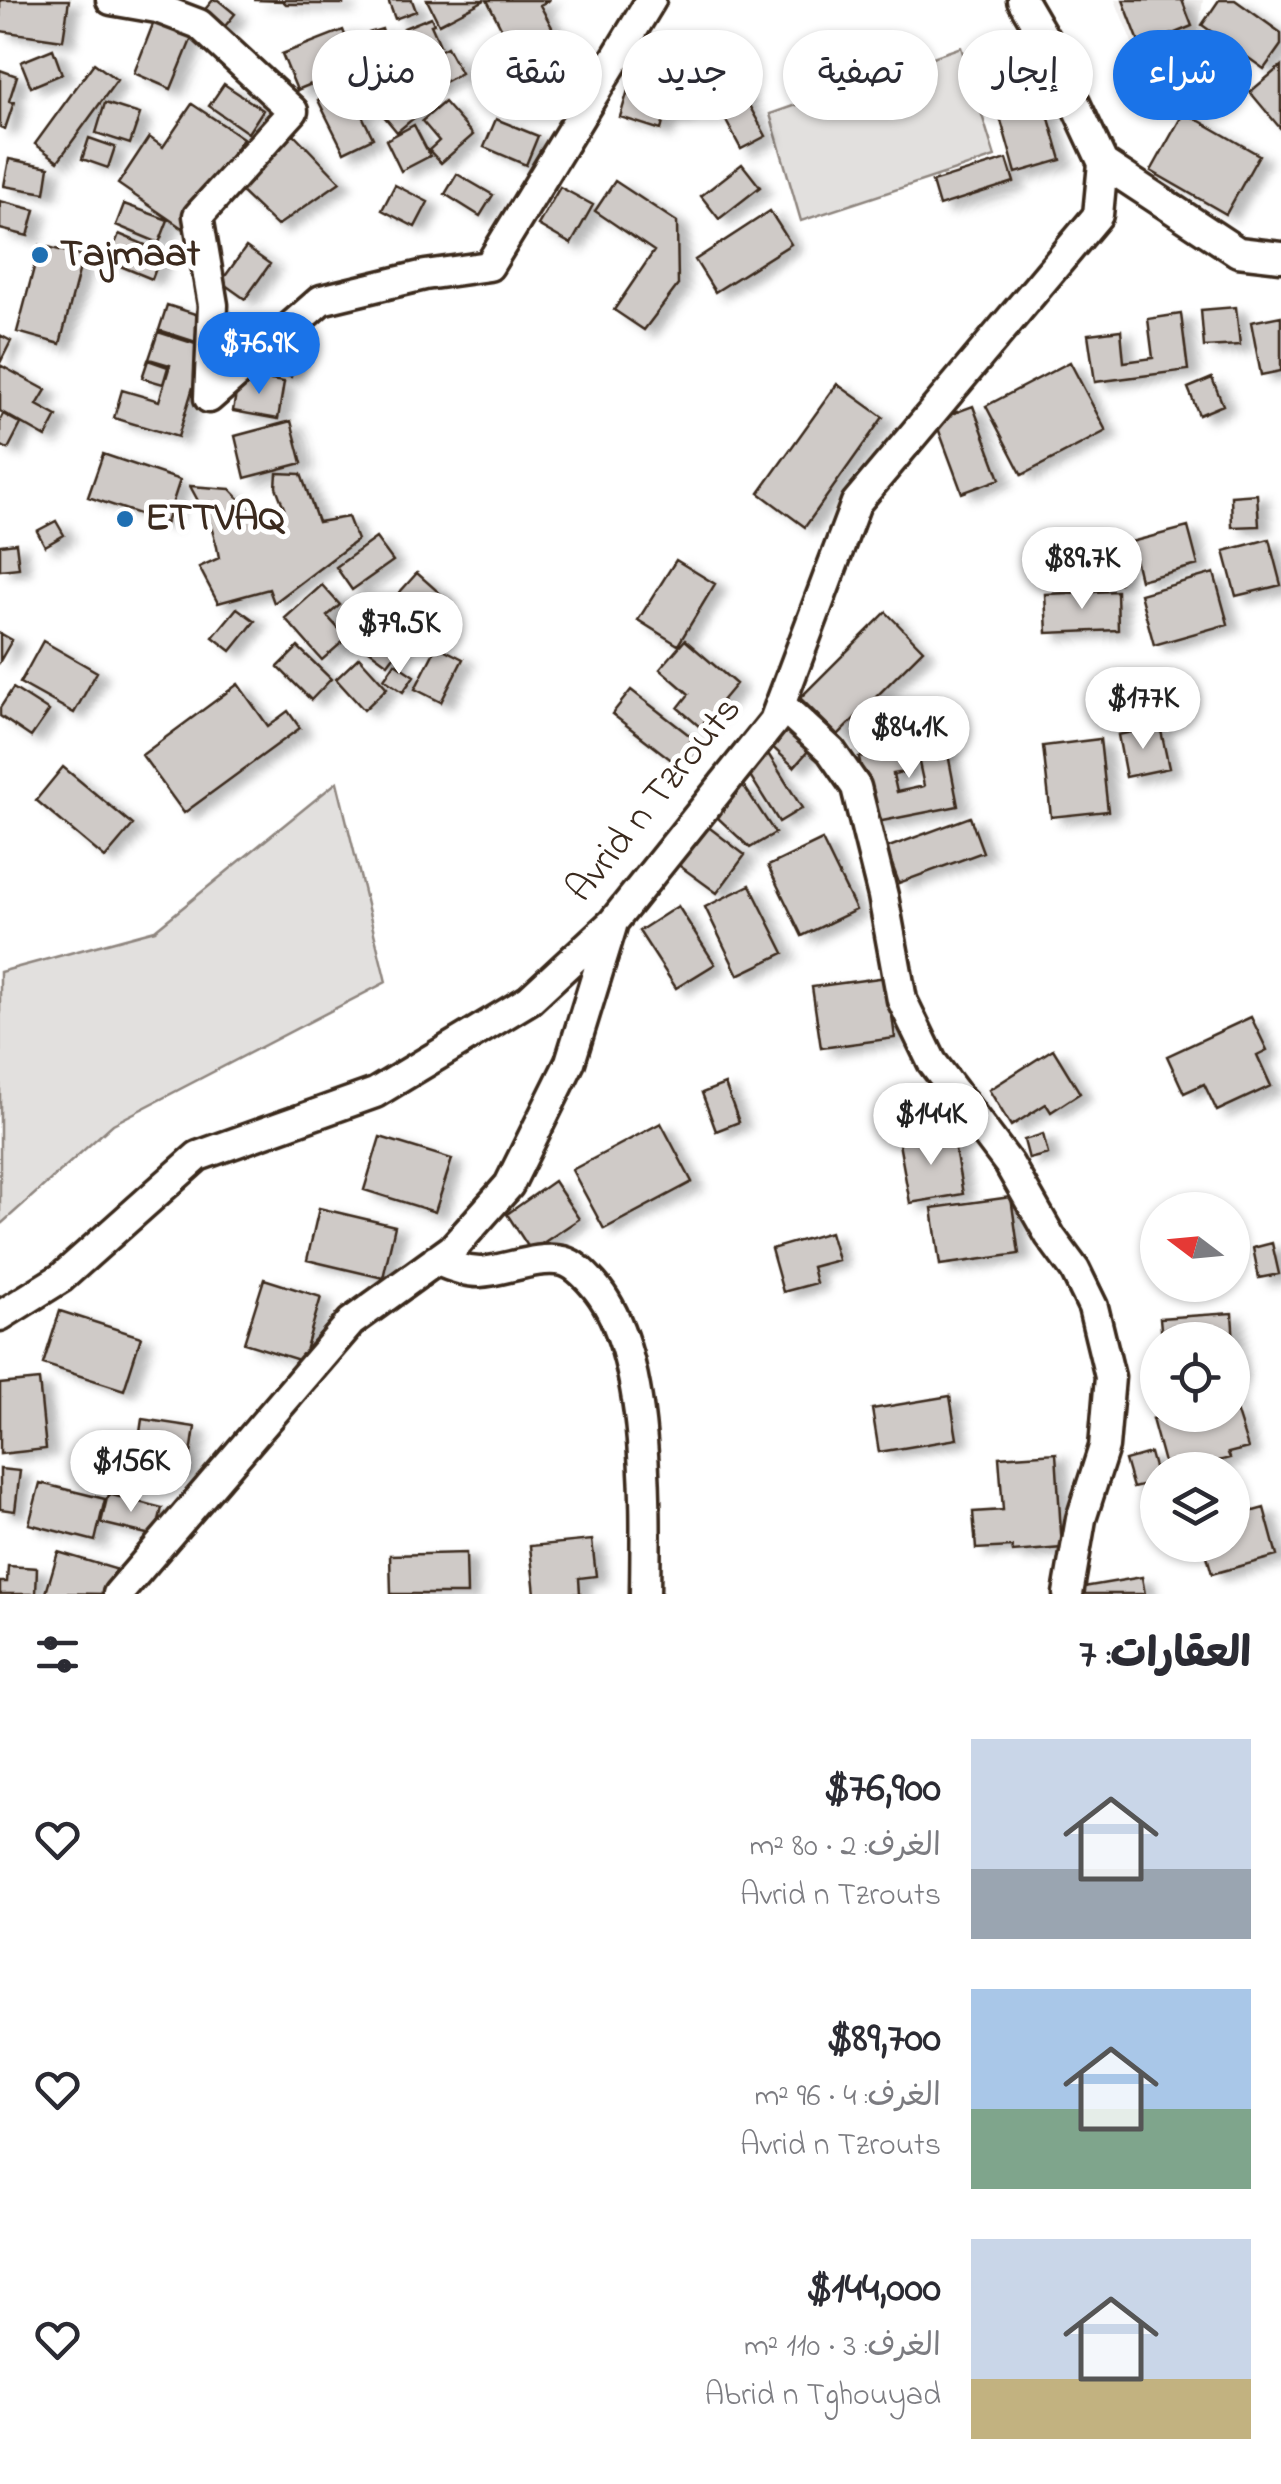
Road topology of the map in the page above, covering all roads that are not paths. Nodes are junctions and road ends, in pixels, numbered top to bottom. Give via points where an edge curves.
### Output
1 (111, 0) edge
2 (651, 0) edge
3 (1022, 0) edge
4 (1103, 163) junction
5 (1281, 258) edge
6 (780, 704) junction
7 (613, 922) junction
8 (436, 1260) junction
9 (0, 1316) edge
10 (118, 1594) edge
11 (645, 1594) edge
12 (1068, 1594) edge

1 - 2 street via 199,24 293,111 198,216 214,306 209,398 321,300 489,266
3 - 4 street
4 - 5 street via 1238,252
4 - 6 street, Avrid n Tzrouts via 1098,215 856,503
6 - 7 street, Avrid n Tzrouts via 774,721
6 - 12 street via 830,751 856,787 902,1000 932,1062 1009,1164 1093,1306 1110,1377 1104,1447 1081,1518
7 - 8 street via 570,1062 509,1185
7 - 9 street, Avrid n Tzrouts via 529,1000 375,1092 198,1156 61,1278
8 - 10 street via 351,1322
8 - 11 street via 480,1272 562,1261 599,1291 628,1359 637,1405

